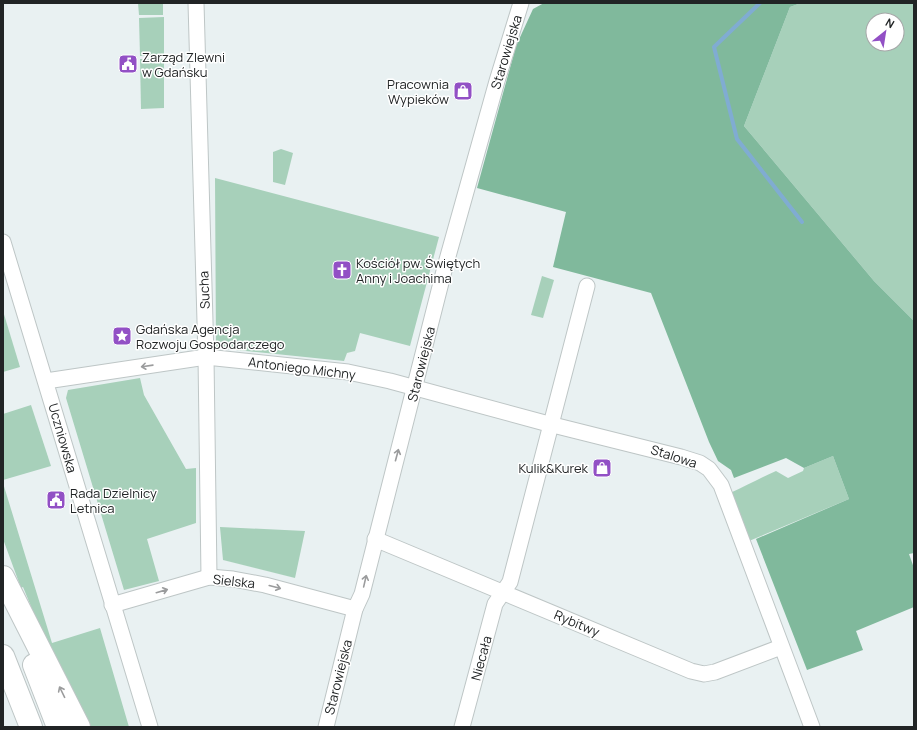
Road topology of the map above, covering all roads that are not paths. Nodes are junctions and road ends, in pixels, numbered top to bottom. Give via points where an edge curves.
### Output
1 (196, 3) edge
2 (521, 3) edge
3 (3, 242) edge
4 (587, 286) dead end
5 (206, 357) junction
6 (46, 381) junction
7 (415, 387) junction
8 (552, 425) junction
9 (375, 539) junction
10 (3, 577) edge
11 (209, 577) junction
12 (3, 582) edge
13 (503, 592) junction
14 (112, 605) junction
15 (356, 609) junction
16 (781, 647) junction
17 (6, 665) edge
18 (15, 727) edge
19 (31, 727) edge
20 (58, 727) edge
21 (79, 727) edge
22 (150, 727) edge
23 (326, 727) edge
24 (462, 727) edge
25 (812, 727) edge

1 - 5 street, Sucha
2 - 7 street, Starowiejska via 445,267
3 - 6 street, Uczniowska
4 - 8 street, Niecała
5 -> 6 street, Antoniego Michny
5 - 7 street, Antoniego Michny via 348,372
5 - 11 street, Sucha
6 - 14 street, Uczniowska
7 - 8 street, Stalowa
9 -> 7 street, Starowiejska
8 - 13 street, Niecała via 510,582
8 - 16 street, Stalowa via 647,447 709,468 721,485
9 - 13 street, Rybitwy
15 -> 9 street, Starowiejska
21 -> 10 main road
14 -> 11 street, Sielska
11 -> 15 street, Sielska via 266,585
12 - 20 main road
13 - 16 street, Rybitwy via 690,672 715,672
13 - 24 street, Niecała via 495,604
14 - 22 street, Uczniowska
15 - 23 street, Starowiejska
16 - 25 street, Stalowa
17 - 18 main road via 7,702
17 - 19 main road

